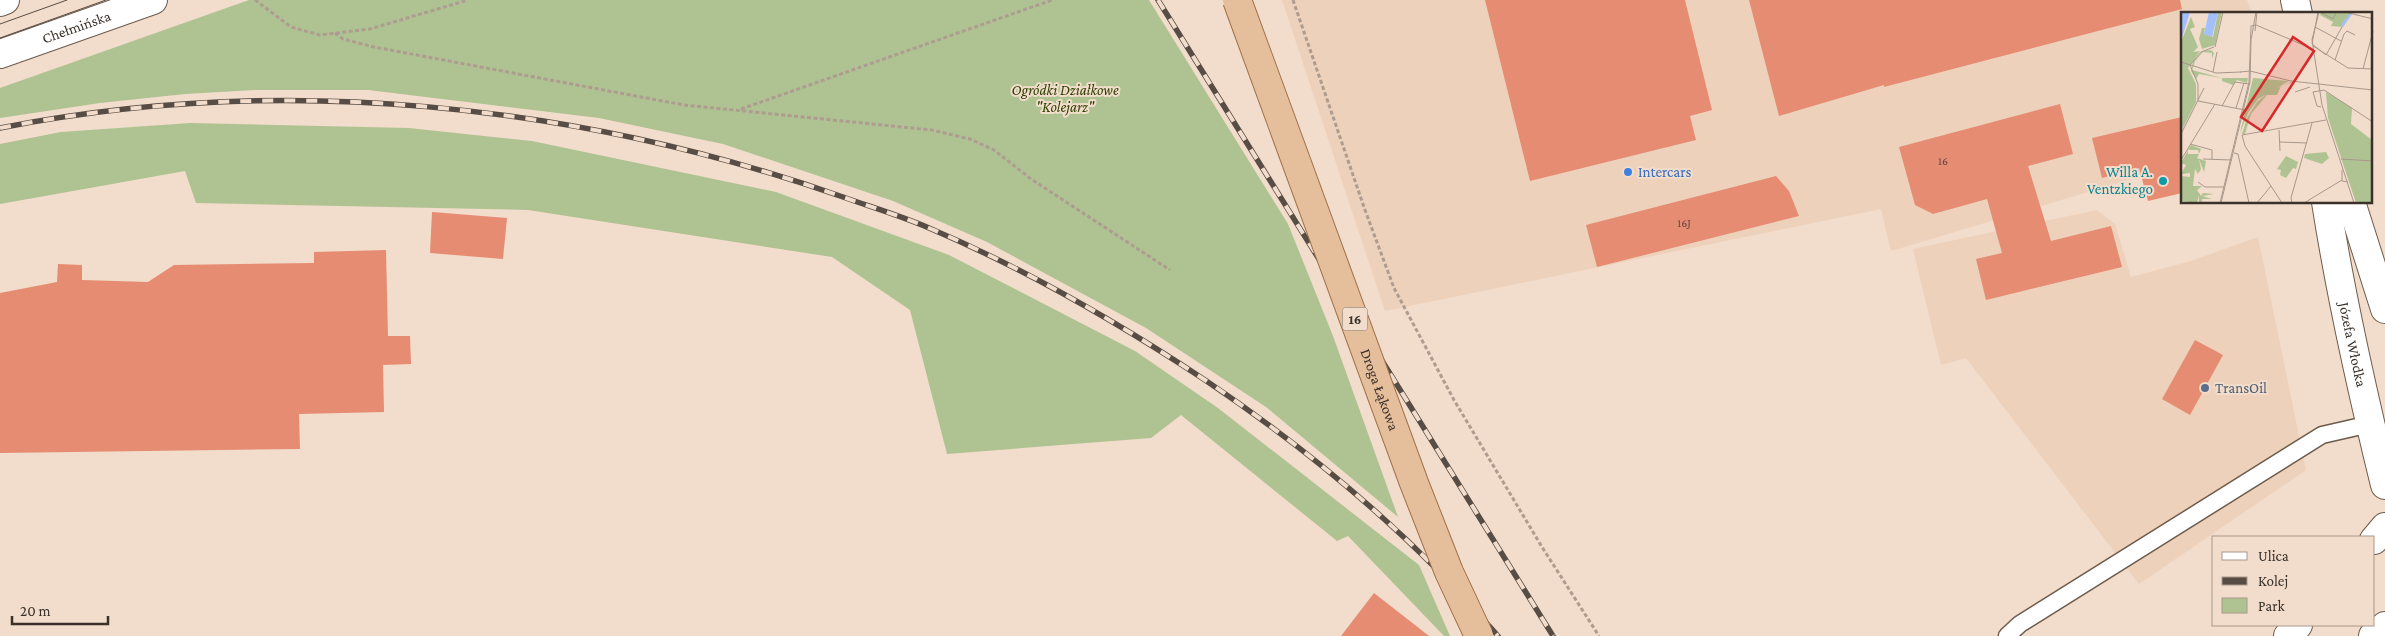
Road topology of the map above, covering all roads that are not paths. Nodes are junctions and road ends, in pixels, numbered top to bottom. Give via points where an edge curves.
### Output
1 (5, 0) edge
2 (153, 0) edge
3 (1237, 0) edge
4 (0, 2) edge
5 (0, 54) edge
6 (2326, 204) edge
7 (2352, 204) edge
8 (2385, 309) edge
9 (2370, 424) junction
10 (2385, 485) edge
11 (2385, 528) edge
12 (2375, 539) edge
13 (2297, 626) edge
14 (2385, 626) edge
15 (1479, 636) edge
16 (2007, 636) edge
17 (2288, 636) edge
18 (2373, 636) edge

1 - 4 main road
2 - 5 main road, Chełmińska
3 - 15 main road, Droga Łąkowa / 16, bridge via 1414,483 1449,572
6 - 9 main road, Józefa Włodka via 2339,281
7 - 8 main road
9 - 10 main road, Józefa Włodka
9 - 16 lane via 2322,435 2020,624
11 - 12 main road
13 - 17 main road
14 - 18 main road

